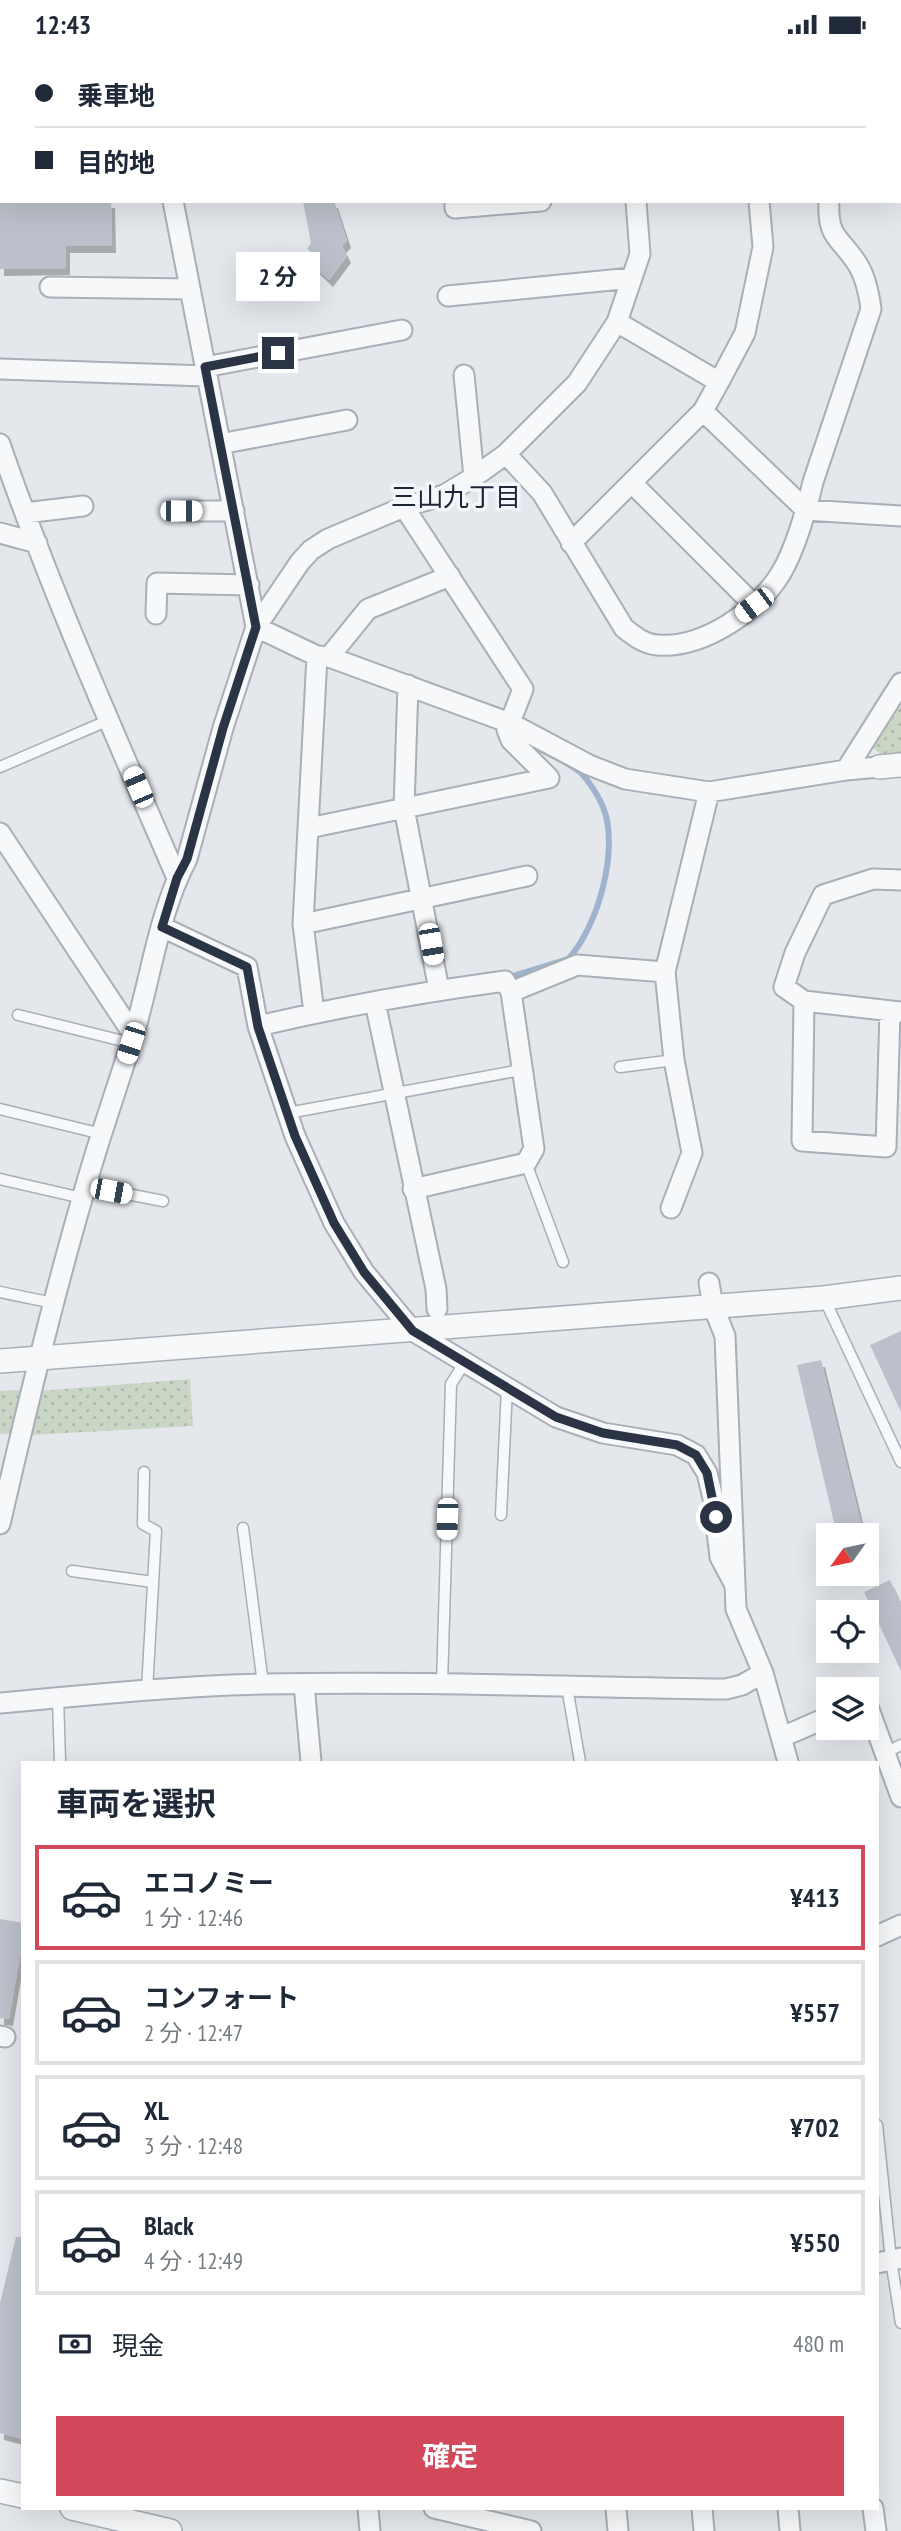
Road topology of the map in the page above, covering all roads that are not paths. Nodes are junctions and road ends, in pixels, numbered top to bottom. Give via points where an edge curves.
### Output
1 (173, 203) edge
2 (454, 203) edge
3 (516, 203) edge
4 (636, 203) edge
5 (759, 203) edge
6 (829, 203) edge
7 (632, 278) junction
8 (50, 287) dead end
9 (190, 289) junction
10 (448, 296) dead end
11 (617, 322) junction
12 (402, 330) dead end
13 (0, 369) edge
14 (205, 372) junction
15 (464, 375) dead end
16 (719, 382) junction
17 (703, 411) junction
18 (347, 420) dead end
19 (0, 444) edge
20 (220, 444) junction
21 (506, 454) junction
22 (4, 468) edge
23 (474, 477) junction
24 (632, 483) junction
25 (83, 506) dead end
26 (404, 507) junction
27 (806, 510) junction
28 (181, 511) dead end
29 (233, 511) junction
30 (26, 513) junction
31 (901, 516) edge
32 (0, 533) edge
33 (37, 543) junction
34 (571, 543) junction
35 (450, 576) junction
36 (249, 585) junction
37 (754, 605) junction
38 (156, 614) dead end
39 (256, 627) junction
40 (323, 657) junction
41 (901, 683) edge
42 (408, 685) junction
43 (109, 720) junction
44 (510, 723) junction
45 (890, 766) edge
46 (0, 768) edge
47 (846, 770) junction
48 (709, 792) junction
49 (404, 808) junction
50 (309, 828) junction
51 (0, 833) edge
52 (527, 876) dead end
53 (177, 878) junction
54 (901, 880) edge
55 (422, 898) junction
56 (303, 924) junction
57 (162, 927) junction
58 (665, 972) junction
59 (439, 990) junction
60 (512, 992) junction
61 (804, 1001) junction
62 (375, 1002) junction
63 (895, 1012) edge
64 (314, 1013) junction
65 (18, 1015) dead end
66 (258, 1027) junction
67 (132, 1038) junction
68 (674, 1060) junction
69 (620, 1067) dead end
70 (521, 1070) junction
71 (394, 1095) junction
72 (0, 1109) edge
73 (288, 1113) junction
74 (102, 1134) junction
75 (526, 1163) junction
76 (0, 1179) edge
77 (413, 1189) junction
78 (84, 1192) junction
79 (163, 1201) dead end
80 (671, 1208) dead end
81 (563, 1262) dead end
82 (709, 1283) dead end
83 (901, 1288) edge
84 (0, 1292) edge
85 (824, 1298) junction
86 (53, 1303) junction
87 (713, 1306) junction
88 (437, 1309) dead end
89 (413, 1331) junction
90 (39, 1358) junction
91 (0, 1361) edge
92 (465, 1362) junction
93 (507, 1388) junction
94 (901, 1462) edge
95 (144, 1472) dead end
96 (501, 1515) dead end
97 (0, 1524) edge
98 (243, 1528) dead end
99 (72, 1570) dead end
100 (153, 1582) junction
101 (735, 1585) junction
102 (763, 1673) junction
103 (263, 1684) junction
104 (304, 1684) junction
105 (442, 1684) junction
106 (567, 1687) junction
107 (146, 1691) junction
108 (58, 1697) junction
109 (0, 1703) edge
110 (816, 1722) edge
111 (879, 1724) edge
112 (782, 1737) junction
113 (893, 1749) edge
114 (60, 1761) edge
115 (311, 1761) edge
116 (580, 1761) edge
117 (788, 1761) edge
118 (901, 1797) edge
119 (901, 1925) edge
120 (879, 1935) edge
121 (879, 2148) edge
122 (889, 2261) edge
123 (901, 2323) edge
124 (0, 2491) edge
125 (21, 2496) edge
126 (81, 2510) edge
127 (368, 2510) edge
128 (446, 2510) edge
129 (616, 2510) edge
130 (702, 2510) edge
131 (788, 2510) edge
132 (873, 2510) edge
133 (518, 2522) edge
134 (170, 2531) edge
135 (370, 2531) edge
136 (618, 2531) edge
137 (704, 2531) edge
138 (790, 2531) edge
139 (876, 2531) edge

1 - 9 street
2 - 3 street via 455,208
4 - 7 street via 640,254
5 - 16 street via 763,247 745,333
6 - 27 street via 831,232 859,266 871,309
7 - 10 street
7 - 11 street
8 - 9 street
9 - 14 street
11 - 16 street
11 - 21 street via 577,383
12 - 14 street
13 - 14 street
14 - 20 street
15 - 23 street
16 - 17 street
17 - 24 street
17 - 27 street
18 - 20 street
19 - 22 street
20 - 29 street
21 - 23 street
21 - 34 street via 542,493
22 - 30 street
23 - 26 street via 444,495
24 - 34 street
24 - 37 street
25 - 30 street
26 - 35 street
26 - 39 street via 311,550
27 - 31 street
27 - 37 street via 781,573
28 - 29 street
29 - 36 street
30 - 33 street
32 - 33 street
33 - 43 street
34 - 37 street via 624,628 643,642 684,643 718,632
35 - 40 street via 368,609
35 - 44 street via 523,689
36 - 38 street via 157,583
36 - 39 street
39 - 40 street
39 - 53 street via 187,859
40 - 42 street
40 - 50 street
41 - 47 street
42 - 44 street
42 - 49 street
43 - 46 lane
43 - 53 street
44 - 48 street via 625,779
44 - 49 street via 511,740 549,779
45 - 47 street
47 - 48 street
48 - 58 street
49 - 50 street
49 - 55 street
50 - 56 street
51 - 67 street
52 - 55 street
53 - 57 street
54 - 61 street via 873,879 823,895 794,953 785,988
55 - 56 street
55 - 59 street
56 - 64 street
57 - 66 street via 247,967
57 - 67 street
58 - 60 street via 577,965
58 - 68 street
59 - 60 street via 505,981
59 - 62 street
60 - 70 street
61 - 63 street
61 - 63 street via 802,1141 886,1147
62 - 64 street
62 - 71 street
64 - 66 street
65 - 67 lane
66 - 73 street
67 - 74 street
68 - 69 lane
68 - 80 street via 692,1153
70 - 71 lane
70 - 75 street via 534,1149
71 - 73 lane
71 - 77 street
72 - 74 lane
73 - 89 street via 334,1223 364,1272
74 - 78 street
75 - 77 street
75 - 81 lane
76 - 78 lane
77 - 88 street
78 - 79 lane
78 - 86 street
82 - 87 street
83 - 85 street
84 - 86 lane
85 - 87 street
85 - 94 lane
86 - 90 street
87 - 89 street
87 - 101 street via 725,1335
89 - 90 street
89 - 92 street
90 - 91 street
90 - 97 street
92 - 93 street
92 - 105 lane via 451,1384
93 - 96 lane
93 - 101 street via 556,1417 603,1433 677,1445 696,1455 707,1473 713,1498 720,1557
95 - 100 lane via 143,1524 156,1531
98 - 103 lane
99 - 100 lane
100 - 107 lane
101 - 102 street via 736,1609
102 - 106 street via 726,1689
102 - 112 street
103 - 104 street
103 - 107 street
104 - 105 street
104 - 115 street
105 - 106 street
106 - 116 lane
107 - 108 street
108 - 109 street
108 - 114 lane
110 - 112 street
111 - 113 street
112 - 117 street
113 - 118 street
119 - 120 street
121 - 122 lane
122 - 123 lane
124 - 125 street
126 - 134 street
127 - 135 street
128 - 133 street
129 - 136 street
130 - 137 street
131 - 138 street
132 - 139 street

